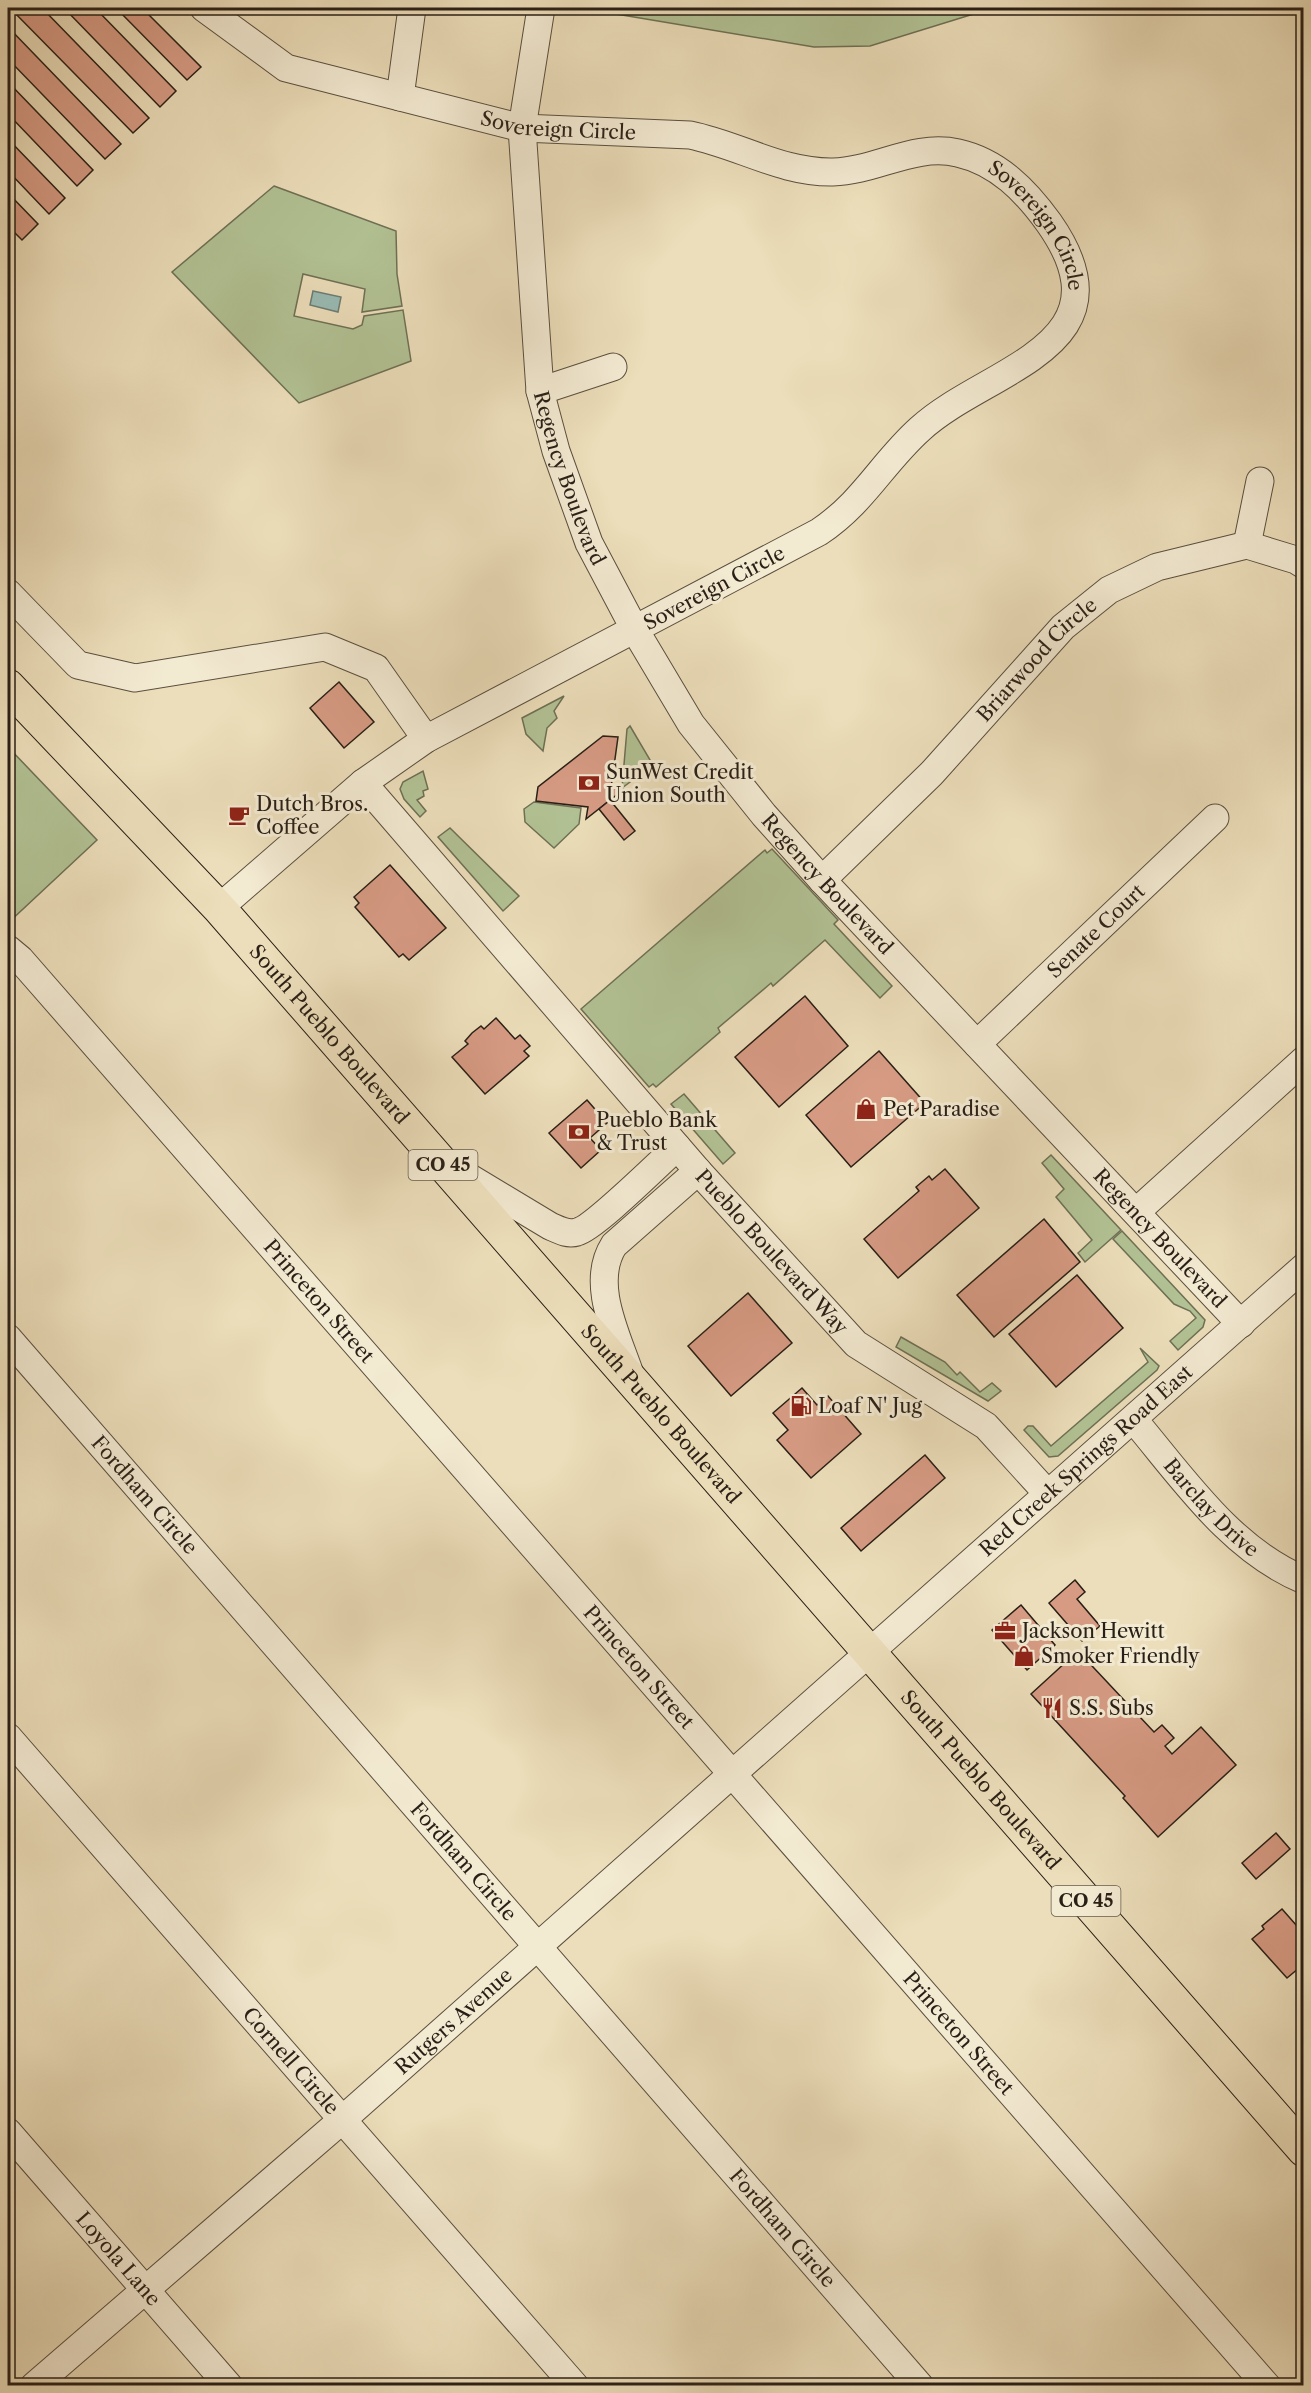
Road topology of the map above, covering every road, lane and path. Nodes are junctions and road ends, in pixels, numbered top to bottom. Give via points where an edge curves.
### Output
1 (204, 8) edge
2 (412, 8) edge
3 (541, 8) edge
4 (400, 97) junction
5 (522, 128) junction
6 (613, 367) dead end
7 (540, 391) junction
8 (1260, 481) dead end
9 (1247, 545) junction
10 (1304, 565) edge
11 (8, 594) edge
12 (635, 630) junction
13 (8, 686) edge
14 (426, 738) junction
15 (363, 783) junction
16 (1215, 818) dead end
17 (822, 880) junction
18 (219, 908) junction
19 (8, 949) edge
20 (977, 1044) junction
21 (1304, 1060) edge
22 (677, 1147) junction
23 (436, 1158) junction
24 (698, 1171) junction
25 (1136, 1212) junction
26 (1304, 1267) edge
27 (1241, 1324) junction
28 (8, 1338) edge
29 (633, 1384) junction
30 (1134, 1420) junction
31 (1048, 1494) junction
32 (1304, 1580) edge
33 (869, 1652) junction
34 (8, 1737) edge
35 (732, 1774) junction
36 (538, 1947) junction
37 (342, 2120) junction
38 (8, 2132) edge
39 (1304, 2150) edge
40 (145, 2289) junction
41 (34, 2385) edge
42 (228, 2385) edge
43 (575, 2385) edge
44 (921, 2385) edge
45 (1267, 2385) edge

1 - 4 street, Sovereign Circle via 286,68
2 - 4 street
3 - 5 street, Regency Boulevard
4 - 5 street, Sovereign Circle
5 - 7 street, Regency Boulevard
5 - 12 street, Sovereign Circle via 690,135 717,140 795,169 817,171 856,169 911,153 958,153 1003,173 1021,188 1062,243 1073,268 1073,302 1046,349 932,419 843,516
6 - 7 street
7 - 12 street, Regency Boulevard via 556,451 589,543
8 - 9 street
9 - 10 street
9 - 17 street, Briarwood Circle via 1157,567 1109,590 1063,627 932,772
11 - 14 street via 78,665 135,678 325,647 376,668
12 - 14 street, Sovereign Circle
12 - 17 street, Regency Boulevard via 691,724
13 - 18 main road, South Pueblo Boulevard / CO 45
14 - 15 street, Sovereign Circle
15 - 18 street, Sovereign Circle
15 - 22 street, Pueblo Boulevard Way
16 - 20 street, Senate Court
17 - 20 street, Regency Boulevard
18 - 23 main road, South Pueblo Boulevard / CO 45
19 - 35 street, Princeton Street
20 - 25 street, Regency Boulevard
21 - 25 street
22 - 23 street via 594,1222 575,1233 550,1226
22 - 24 street, Pueblo Boulevard Way
23 - 29 main road, South Pueblo Boulevard / CO 45
24 - 29 street via 607,1255 603,1269 607,1305
24 - 31 street, Pueblo Boulevard Way via 856,1344 991,1431
25 - 27 street, Regency Boulevard
26 - 27 street, Red Creek Springs Road East
27 - 30 street, Red Creek Springs Road East
28 - 36 street, Fordham Circle
29 - 33 main road, South Pueblo Boulevard / CO 45
30 - 31 street, Red Creek Springs Road East
30 - 32 street, Barclay Drive via 1248,1548
31 - 33 street, Red Creek Springs Road East
33 - 35 street, Rutgers Avenue
33 - 39 main road, South Pueblo Boulevard / CO 45
34 - 37 street, Cornell Circle
35 - 36 street, Rutgers Avenue
35 - 45 street, Princeton Street
36 - 37 street, Rutgers Avenue
36 - 44 street, Fordham Circle
37 - 40 street, Rutgers Avenue
37 - 43 street, Cornell Circle
38 - 40 street, Loyola Lane
40 - 41 street, Rutgers Avenue
40 - 42 street, Loyola Lane

